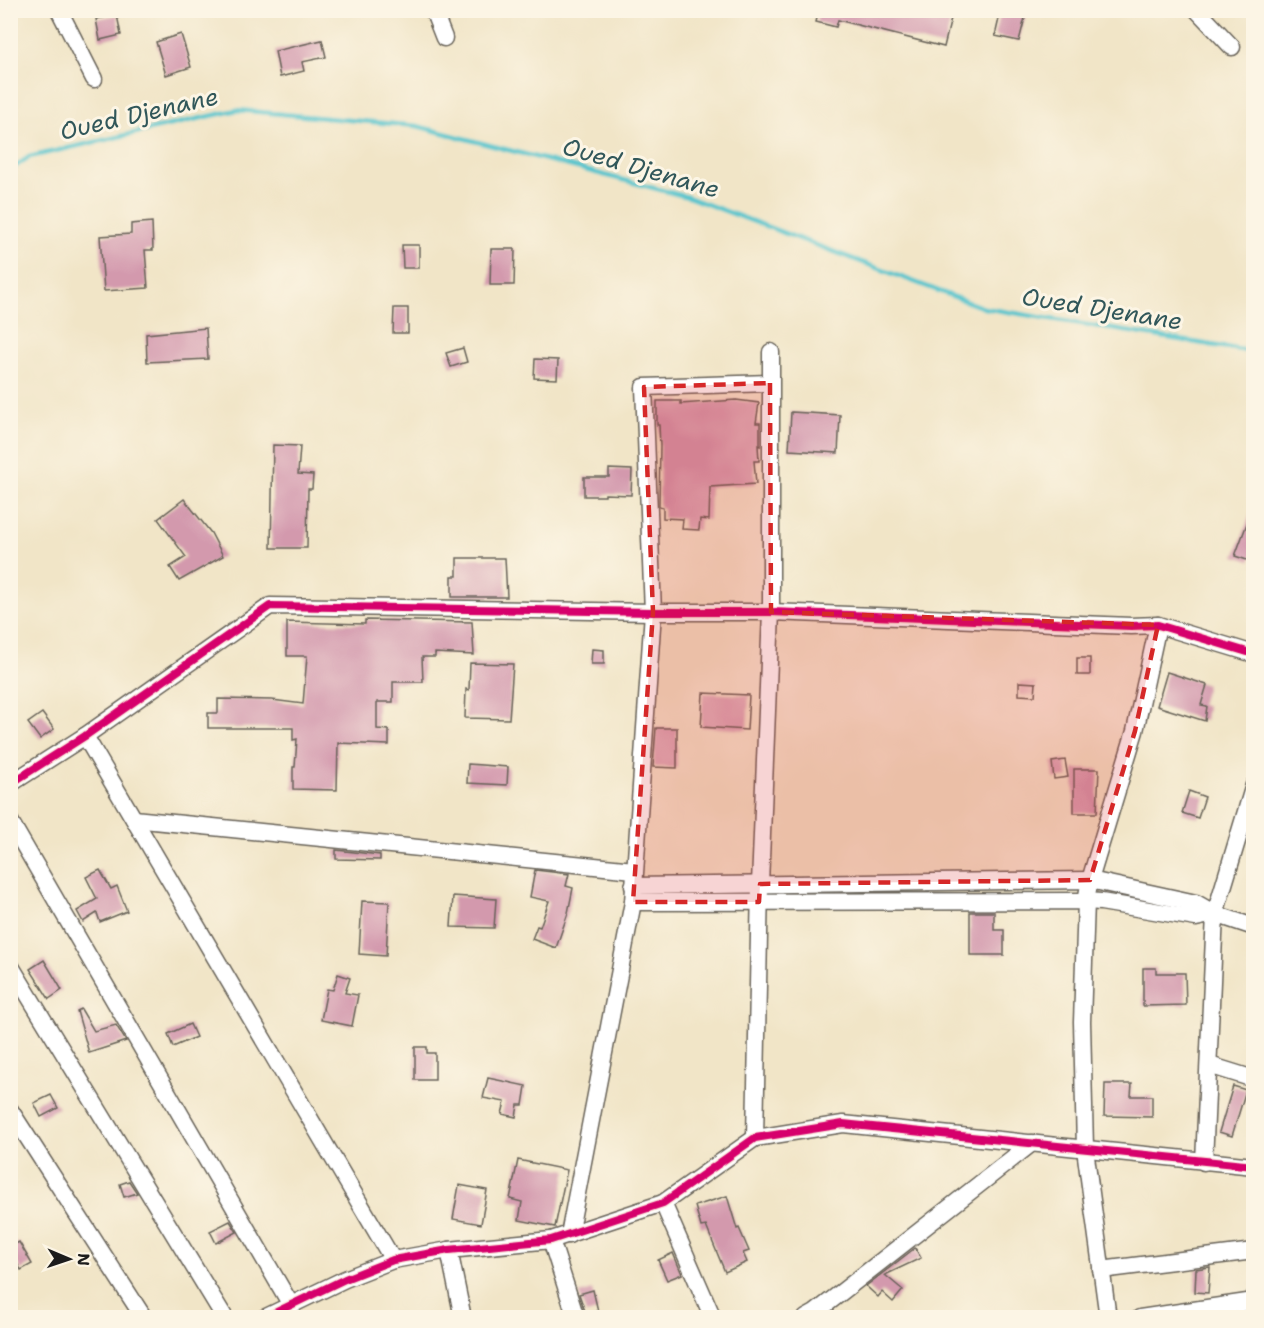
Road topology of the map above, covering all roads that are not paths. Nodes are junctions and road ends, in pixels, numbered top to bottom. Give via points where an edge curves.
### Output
1 (59, 10) edge
2 (434, 10) edge
3 (1197, 10) edge
4 (444, 38) dead end
5 (1232, 47) dead end
6 (94, 79) dead end
7 (771, 352) dead end
8 (770, 383) junction
9 (653, 612) junction
10 (771, 612) junction
11 (1158, 625) junction
12 (1254, 654) edge
13 (85, 736) junction
14 (10, 784) edge
15 (1254, 785) edge
16 (134, 819) junction
17 (10, 822) edge
18 (1090, 880) junction
19 (759, 884) junction
20 (633, 886) junction
21 (1086, 901) junction
22 (759, 902) junction
23 (1215, 914) junction
24 (1254, 927) edge
25 (10, 965) edge
26 (1209, 1065) junction
27 (1254, 1080) edge
28 (10, 1110) edge
29 (756, 1138) junction
30 (1032, 1143) junction
31 (1085, 1149) junction
32 (1204, 1162) junction
33 (1254, 1166) edge
34 (663, 1203) junction
35 (569, 1234) junction
36 (551, 1240) junction
37 (449, 1250) junction
38 (1254, 1251) edge
39 (393, 1260) junction
40 (1101, 1270) junction
41 (1254, 1301) edge
42 (291, 1305) junction
43 (144, 1317) edge
44 (225, 1317) edge
45 (264, 1317) edge
46 (463, 1317) edge
47 (576, 1317) edge
48 (713, 1317) edge
49 (806, 1317) edge
50 (1108, 1317) edge
51 (1140, 1317) edge

1 - 6 street
2 - 4 street
3 - 5 street
7 - 8 street
8 - 9 street via 644,387
8 - 10 street
9 - 10 street
9 - 13 street via 270,606
9 - 20 street
10 - 11 street
10 - 19 street
11 - 12 street
11 - 18 street via 1135,731
13 - 14 street
13 - 16 street
15 - 23 street
16 - 20 street
16 - 39 street
17 - 42 street
18 - 19 street
18 - 21 street
18 - 23 street via 1196,903
19 - 20 street
19 - 22 street
20 - 22 street
20 - 35 street
21 - 22 street
21 - 23 street via 1196,918
21 - 31 street via 1082,1022
22 - 29 street
23 - 24 street
23 - 26 street
25 - 44 street
26 - 27 street
26 - 32 street
28 - 43 street
29 - 30 street via 843,1124
29 - 34 street
30 - 31 street
30 - 49 street
31 - 32 street
31 - 40 street
32 - 33 street
34 - 35 street
34 - 48 street
35 - 36 street
36 - 37 street
36 - 47 street
37 - 39 street
37 - 46 street
38 - 40 street
39 - 42 street
40 - 50 street
41 - 51 street
42 - 45 street

